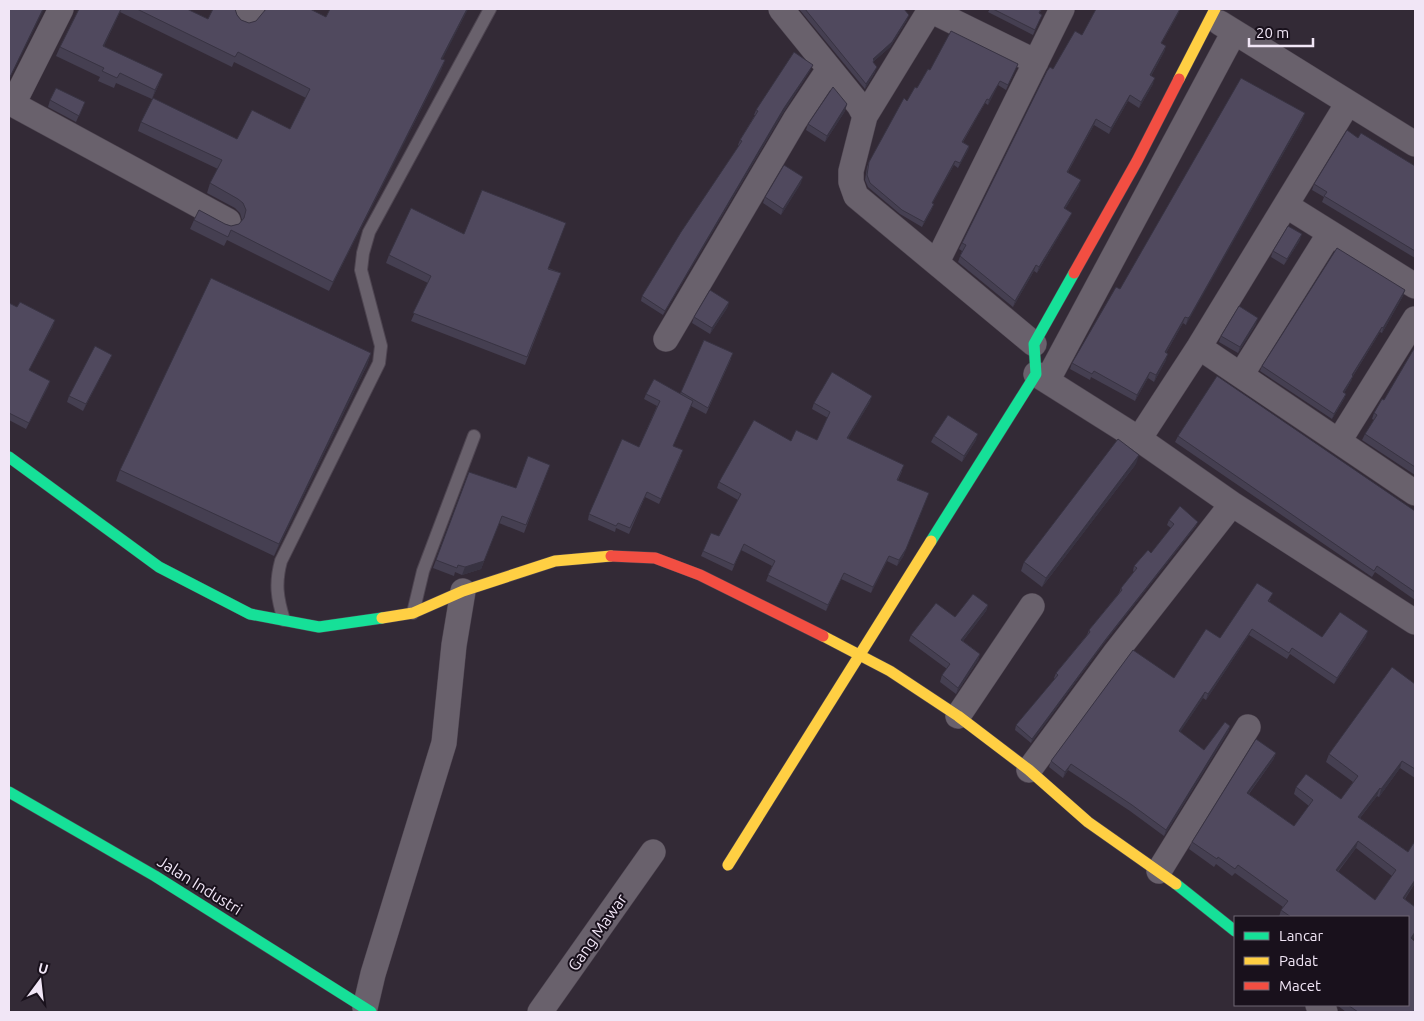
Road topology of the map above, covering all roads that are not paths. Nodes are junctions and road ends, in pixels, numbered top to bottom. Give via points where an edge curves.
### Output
1 (61, 9) edge
2 (490, 9) edge
3 (781, 9) edge
4 (929, 9) edge
5 (1062, 9) edge
6 (1213, 13) edge
7 (1234, 32) junction
8 (1036, 62) junction
9 (829, 69) junction
10 (11, 103) edge
11 (1348, 103) junction
12 (865, 116) junction
13 (1415, 144) edge
14 (1287, 206) junction
15 (228, 221) dead end
16 (1330, 233) junction
17 (937, 262) junction
18 (1415, 286) edge
19 (1415, 319) edge
20 (666, 339) dead end
21 (1034, 344) junction
22 (1200, 347) junction
23 (1241, 375) junction
24 (1042, 377) junction
25 (474, 436) dead end
26 (1139, 439) junction
27 (1339, 441) junction
28 (9, 457) edge
29 (1415, 493) edge
30 (1232, 504) junction
31 (463, 591) junction
32 (1032, 606) dead end
33 (413, 612) junction
34 (284, 620) junction
35 (1415, 622) edge
36 (860, 655) junction
37 (958, 716) junction
38 (1248, 727) dead end
39 (1029, 770) junction
40 (9, 792) edge
41 (653, 852) dead end
42 (728, 865) dead end
43 (1159, 871) junction
44 (1234, 930) edge
45 (368, 1010) edge
46 (540, 1012) edge

1 - 10 street
2 - 34 lane via 370,232 363,253 362,270 382,353 282,561 276,584
3 - 9 street
4 - 8 street
4 - 12 street
5 - 8 street
6 - 7 street
6 - 21 street via 1137,161
7 - 11 street
7 - 24 street
8 - 17 street
9 - 12 street
9 - 20 street via 795,120
10 - 15 street
11 - 13 street
11 - 14 street
12 - 17 street via 851,171 856,196
14 - 16 street
14 - 22 street
16 - 18 street
16 - 23 street
17 - 21 street
19 - 27 street
21 - 24 street
22 - 23 street
22 - 26 street
23 - 27 street
24 - 26 street
24 - 36 street
25 - 33 lane via 423,571
26 - 30 street
27 - 29 street
28 - 34 street via 159,567 250,614
30 - 35 street
30 - 39 street via 1122,644
31 - 33 street
31 - 36 street via 555,561 615,556 655,558 700,575
31 - 45 street via 444,743 373,974
32 - 37 street
33 - 34 street via 319,627
36 - 37 street
36 - 42 street
37 - 39 street
38 - 43 street
39 - 43 street via 1088,822
40 - 45 street, Jalan Industri via 155,876
41 - 46 street, Gang Mawar
43 - 44 street

